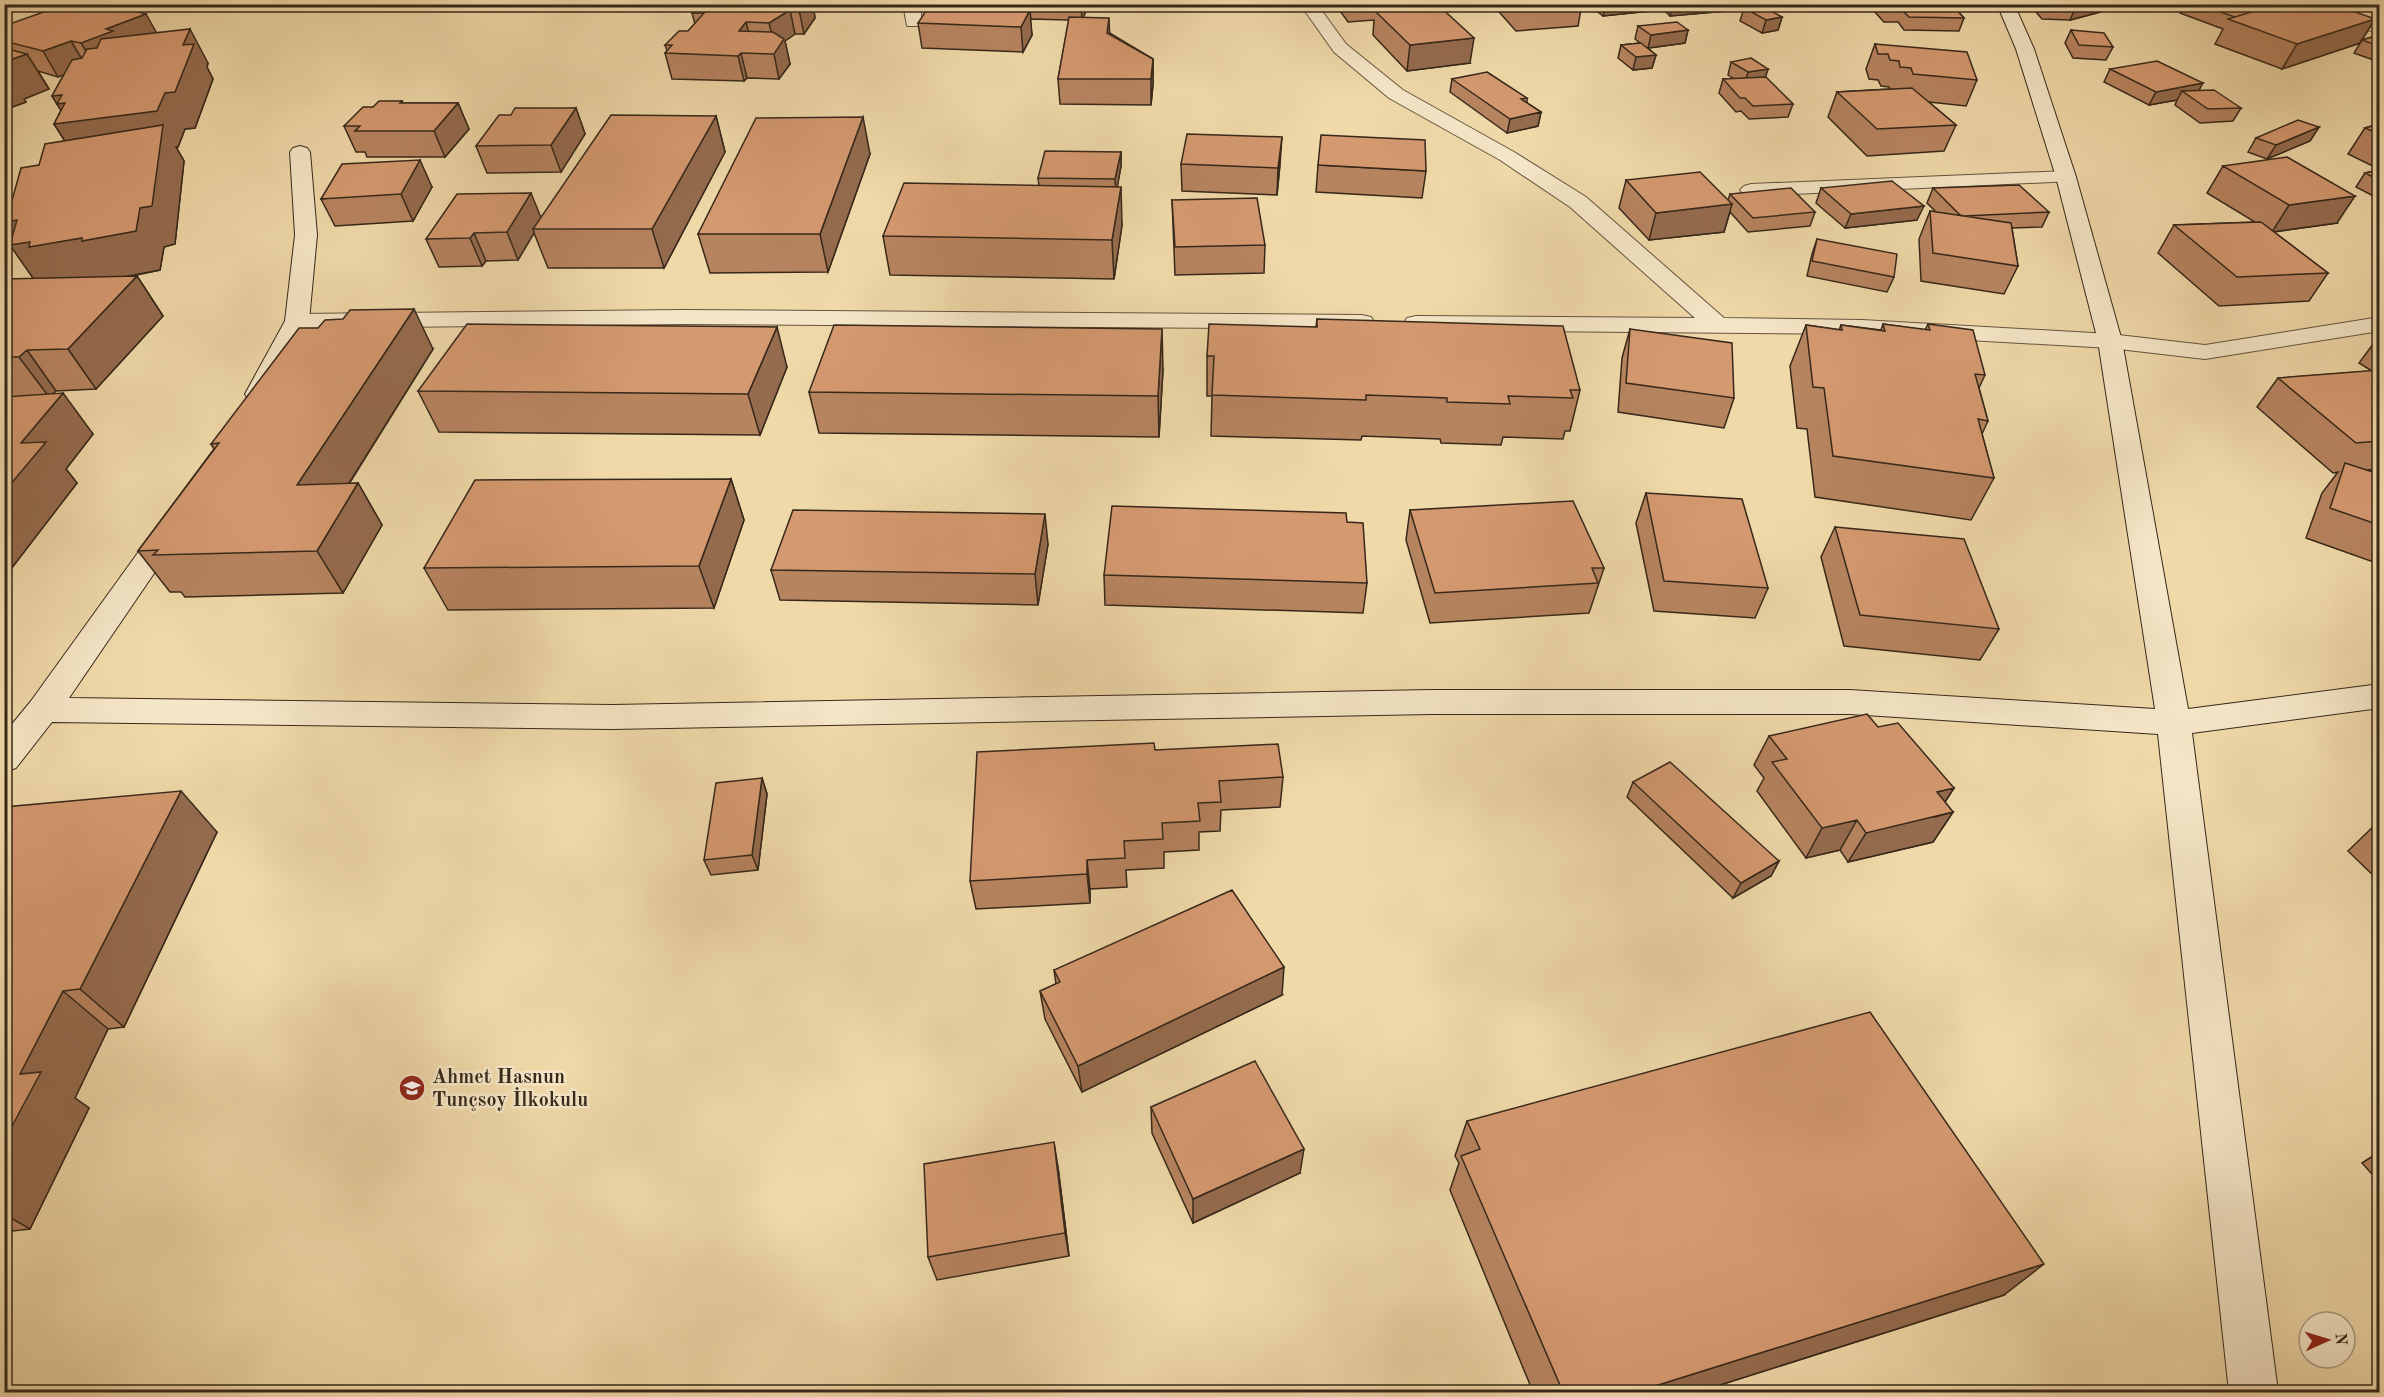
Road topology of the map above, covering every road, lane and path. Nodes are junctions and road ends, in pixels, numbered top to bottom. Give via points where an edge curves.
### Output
1 (1308, 4) edge
2 (2005, 4) edge
3 (2277, 4) edge
4 (2379, 28) edge
5 (300, 152) dead end
6 (2066, 177) junction
7 (1750, 190) edge
8 (297, 321) junction
9 (2379, 324) edge
10 (1718, 325) junction
11 (2110, 341) junction
12 (247, 413) edge
13 (190, 501) edge
14 (2379, 696) edge
15 (43, 710) junction
16 (2174, 723) junction
17 (4, 759) edge
18 (2254, 1392) edge

1 - 10 street via 1340,48 1396,94 1507,156 1578,202
2 - 6 street via 2025,49
3 - 4 street
5 - 8 street via 306,235
6 - 7 street
6 - 11 street
8 - 10 street via 682,317
8 - 12 street
9 - 11 street via 2205,352
10 - 11 street via 1862,327
11 - 16 street
13 - 15 street
14 - 16 street
15 - 16 street via 612,717 1431,702 1850,702
15 - 17 street
16 - 18 street

